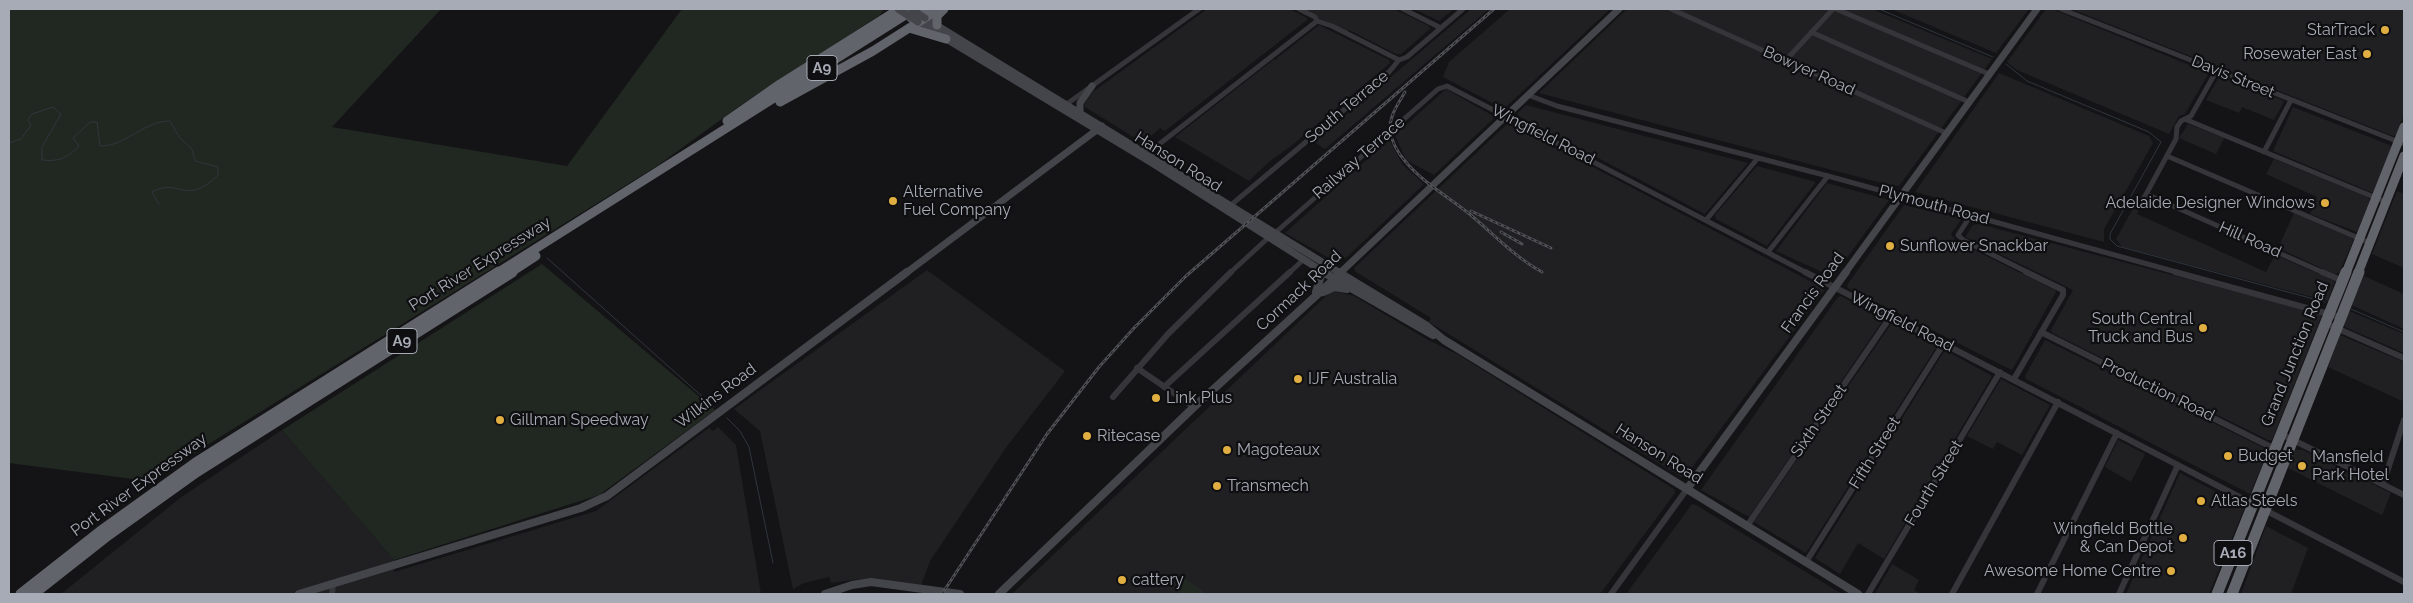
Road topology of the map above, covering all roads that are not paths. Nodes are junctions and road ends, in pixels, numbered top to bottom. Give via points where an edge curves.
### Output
1 (896, 9) edge
2 (911, 9) edge
3 (916, 9) edge
4 (939, 9) edge
5 (945, 9) edge
6 (1199, 9) edge
7 (1299, 9) edge
8 (1403, 9) edge
9 (1463, 9) edge
10 (1619, 9) edge
11 (1671, 9) edge
12 (1835, 9) edge
13 (2037, 9) edge
14 (2061, 9) edge
15 (923, 16) edge
16 (1318, 21) junction
17 (937, 25) junction
18 (909, 28) junction
19 (1441, 28) junction
20 (1811, 32) junction
21 (946, 39) junction
22 (1400, 60) junction
23 (1786, 60) junction
24 (2217, 70) junction
25 (1989, 74) junction
26 (1092, 86) junction
27 (1444, 86) joint
28 (1528, 95) junction
29 (2291, 100) junction
30 (780, 102) junction
31 (1969, 102) junction
32 (1067, 104) junction
33 (1061, 109) junction
34 (1080, 113) junction
35 (1506, 116) junction
36 (2187, 120) junction
37 (2404, 127) edge
38 (1099, 128) junction
39 (1946, 133) junction
40 (2401, 143) edge
41 (2264, 152) junction
42 (1145, 155) junction
43 (2167, 156) junction
44 (2404, 156) edge
45 (1758, 158) junction
46 (1828, 176) junction
47 (642, 184) junction
48 (1900, 196) junction
49 (2376, 198) junction
50 (2386, 202) junction
51 (1217, 203) junction
52 (1231, 205) junction
53 (1971, 215) junction
54 (1706, 220) junction
55 (1275, 233) junction
56 (1268, 238) junction
57 (2359, 238) junction
58 (2370, 242) junction
59 (1768, 252) junction
60 (1303, 260) junction
61 (1353, 261) junction
62 (1324, 263) junction
63 (1322, 272) junction
64 (1340, 272) junction
65 (1333, 278) junction
66 (2342, 280) junction
67 (1353, 281) junction
68 (2353, 285) junction
69 (1834, 286) junction
70 (1354, 291) junction
71 (1315, 294) junction
72 (1891, 316) junction
73 (2328, 318) junction
74 (2338, 322) junction
75 (2041, 332) junction
76 (1444, 340) junction
77 (1944, 343) junction
78 (2312, 358) junction
79 (2404, 358) edge
80 (2322, 362) junction
81 (1137, 368) junction
82 (2000, 372) junction
83 (2014, 380) junction
84 (1164, 387) junction
85 (1113, 397) dead end
86 (2058, 402) junction
87 (1194, 408) junction
88 (2404, 420) edge
89 (2117, 433) junction
90 (2281, 434) junction
91 (2292, 440) junction
92 (2275, 449) junction
93 (2178, 465) junction
94 (2382, 484) junction
95 (1687, 489) junction
96 (2404, 495) edge
97 (2258, 507) junction
98 (1747, 526) junction
99 (1806, 562) junction
100 (2226, 571) junction
101 (2238, 576) junction
102 (2404, 582) edge
103 (333, 584) junction
104 (21, 594) edge
105 (33, 594) edge
106 (299, 594) edge
107 (332, 594) edge
108 (825, 594) edge
109 (960, 594) edge
110 (998, 594) edge
111 (1611, 594) edge
112 (1858, 594) edge
113 (1868, 594) edge
114 (1952, 594) edge
115 (2036, 594) edge
116 (2119, 594) edge
117 (2217, 594) edge
118 (2232, 594) edge

1 - 15 street, Hanson Road, bridge
1 - 47 highway via 780,84
2 - 15 street, Hanson Road, bridge
3 - 47 highway, Port River Expressway / A9
4 - 15 highway
5 - 17 highway via 938,16
6 - 26 street
7 - 16 street
8 - 19 street
9 - 19 street, South Terrace
10 - 28 street, Cormack Road
11 - 23 street, Bowyer Road
12 - 20 street
12 - 25 street
13 - 25 street, Francis Road
14 - 24 street, Davis Street
15 - 17 street, Hanson Road
15 - 18 highway
15 - 21 street, Hanson Road
15 - 30 highway, Port River Expressway / A9
16 - 22 street
16 - 42 street
17 - 32 street, Hanson Road
18 - 21 highway
18 - 30 highway
19 - 22 street, South Terrace
20 - 23 street
20 - 31 street
21 - 33 street, Hanson Road
22 - 52 street, South Terrace
23 - 39 street, Bowyer Road
24 - 29 street, Davis Street
24 - 36 street
25 - 31 street, Francis Road
26 - 32 street
26 - 34 street via 1080,103
27 - 35 street, Wingfield Road
27 - 55 street, Railway Terrace
28 - 35 street, Cormack Road
28 - 45 street, Plymouth Road via 1557,106
29 - 40 street, Davis Street
29 - 41 street
30 - 105 highway, Port River Expressway / A9 via 196,472
31 - 39 street, Francis Road
32 - 33 street
32 - 34 street, Hanson Road
33 - 38 street, Hanson Road
34 - 38 street, Hanson Road
35 - 54 street, Wingfield Road
35 - 61 street, Cormack Road
36 - 41 street
36 - 43 street via 2181,121 2177,127 2176,139
37 - 40 highway, Grand Junction Road / A16
38 - 42 street, Hanson Road
38 - 103 street, Wilkins Road via 606,496 581,508
39 - 48 street, Francis Road
40 - 49 highway, Grand Junction Road / A16
41 - 49 street
42 - 51 street, Hanson Road
42 - 52 street, Hanson Road
43 - 57 street
43 - 66 street, Hill Road via 2145,196
44 - 50 highway, Grand Junction Road / A16
45 - 46 street, Plymouth Road
45 - 54 street
46 - 48 street, Plymouth Road
46 - 59 street
47 - 104 highway, Port River Expressway / A9 via 450,301 196,463
48 - 53 street, Plymouth Road
48 - 69 street, Francis Road
49 - 50 street
49 - 57 highway, Grand Junction Road / A16
50 - 58 highway, Grand Junction Road / A16
51 - 52 street
51 - 56 street, Hanson Road
52 - 55 street, Hanson Road
53 - 73 street, Plymouth Road
53 - 75 street via 1958,235 1963,240 2063,290
54 - 59 street, Wingfield Road
55 - 62 street, Hanson Road
56 - 60 street, Hanson Road
56 - 81 street via 1198,302
57 - 58 street
57 - 66 highway, Grand Junction Road / A16
58 - 68 highway, Grand Junction Road / A16
59 - 69 street, Wingfield Road
60 - 63 street, Hanson Road
60 - 84 street
61 - 62 street via 1340,266
61 - 64 street, Cormack Road
61 - 67 street via 1346,274
62 - 64 street, Hanson Road
63 - 65 street, Hanson Road
63 - 71 street
64 - 65 street, Cormack Road
64 - 67 street, Hanson Road
65 - 70 street, Hanson Road
65 - 71 street, Cormack Road
66 - 68 street, Hill Road
66 - 73 highway, Grand Junction Road / A16
67 - 76 street, Hanson Road
68 - 74 highway, Grand Junction Road / A16
69 - 72 street, Wingfield Road
69 - 95 street, Francis Road
70 - 71 street via 1334,287
70 - 76 street, Hanson Road
71 - 87 street, Cormack Road
72 - 77 street, Wingfield Road
72 - 98 street, Sixth Street
73 - 74 street
73 - 74 street, Plymouth Road
73 - 78 highway, Grand Junction Road / A16
74 - 79 street
74 - 80 highway, Grand Junction Road / A16
75 - 83 street
75 - 92 street, Production Road
76 - 95 street, Hanson Road
77 - 82 street, Wingfield Road
77 - 99 street, Fifth Street
78 - 80 highway
78 - 90 highway, Grand Junction Road / A16
80 - 91 highway, Grand Junction Road / A16
81 - 84 street
81 - 85 street
82 - 83 street, Wingfield Road
82 - 113 street, Fourth Street
83 - 86 street, Wingfield Road
84 - 87 street
86 - 89 street, Wingfield Road
86 - 114 street
87 - 110 street, Cormack Road
88 - 94 street
89 - 93 street, Wingfield Road
89 - 115 street
90 - 91 street
90 - 92 highway, Grand Junction Road / A16
91 - 94 street
91 - 97 highway, Grand Junction Road / A16
92 - 97 highway, Grand Junction Road / A16
93 - 97 street, Wingfield Road
93 - 116 street
94 - 96 street
95 - 98 street, Hanson Road
95 - 111 street, Francis Road
97 - 100 highway, Grand Junction Road / A16
97 - 101 highway, Grand Junction Road / A16
97 - 102 street, Wingfield Road
98 - 99 street, Hanson Road
99 - 112 street, Hanson Road
100 - 101 highway
100 - 117 highway, Grand Junction Road / A16
101 - 118 highway, Grand Junction Road / A16
103 - 106 street, Wilkins Road
103 - 107 street
108 - 109 street via 871,582

